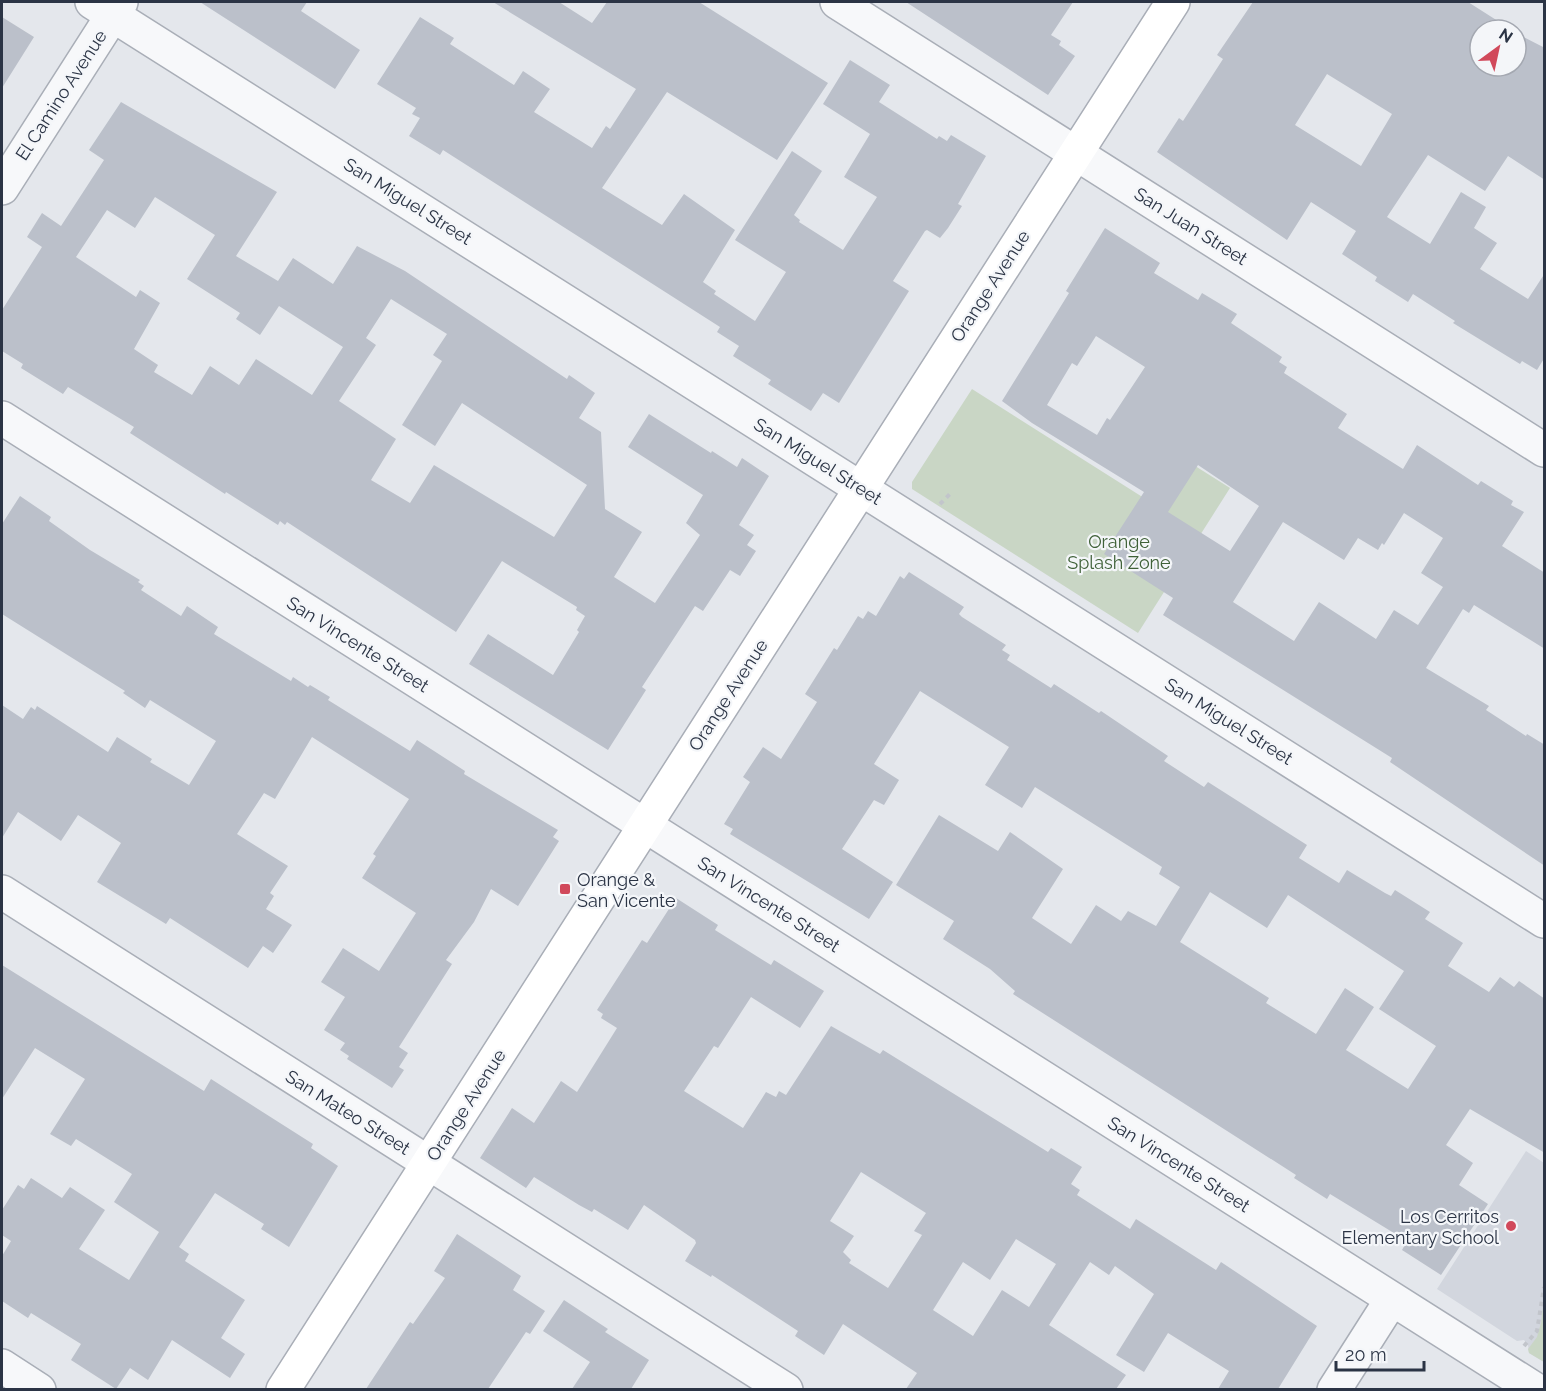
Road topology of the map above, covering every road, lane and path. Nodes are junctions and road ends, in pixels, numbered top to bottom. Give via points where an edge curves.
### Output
1 (837, 2) edge
2 (1173, 2) edge
3 (109, 6) edge
4 (1076, 153) junction
5 (2, 188) edge
6 (2, 418) edge
7 (1545, 450) edge
8 (861, 488) junction
9 (645, 825) junction
10 (2, 892) edge
11 (1545, 921) edge
12 (429, 1163) junction
13 (1545, 1287) edge
14 (1392, 1299) junction
15 (1526, 1342) dead end
16 (2, 1366) edge
17 (39, 1389) edge
18 (283, 1389) edge
19 (786, 1389) edge
20 (1334, 1389) edge
21 (1536, 1389) edge

1 - 4 street, San Juan Street
2 - 4 street, Orange Avenue
3 - 5 street, El Camino Avenue
3 - 8 street, San Miguel Street
4 - 7 street, San Juan Street
4 - 8 street, Orange Avenue
6 - 9 street, San Vincente Street
8 - 9 street, Orange Avenue
8 - 11 street, San Miguel Street
9 - 12 street, Orange Avenue
9 - 14 street, San Vincente Street
10 - 12 street, San Mateo Street
12 - 18 street, Orange Avenue
12 - 19 street, San Mateo Street
13 - 15 path via 1537,1331
14 - 20 street
14 - 21 street, San Vincente Street
16 - 17 street

